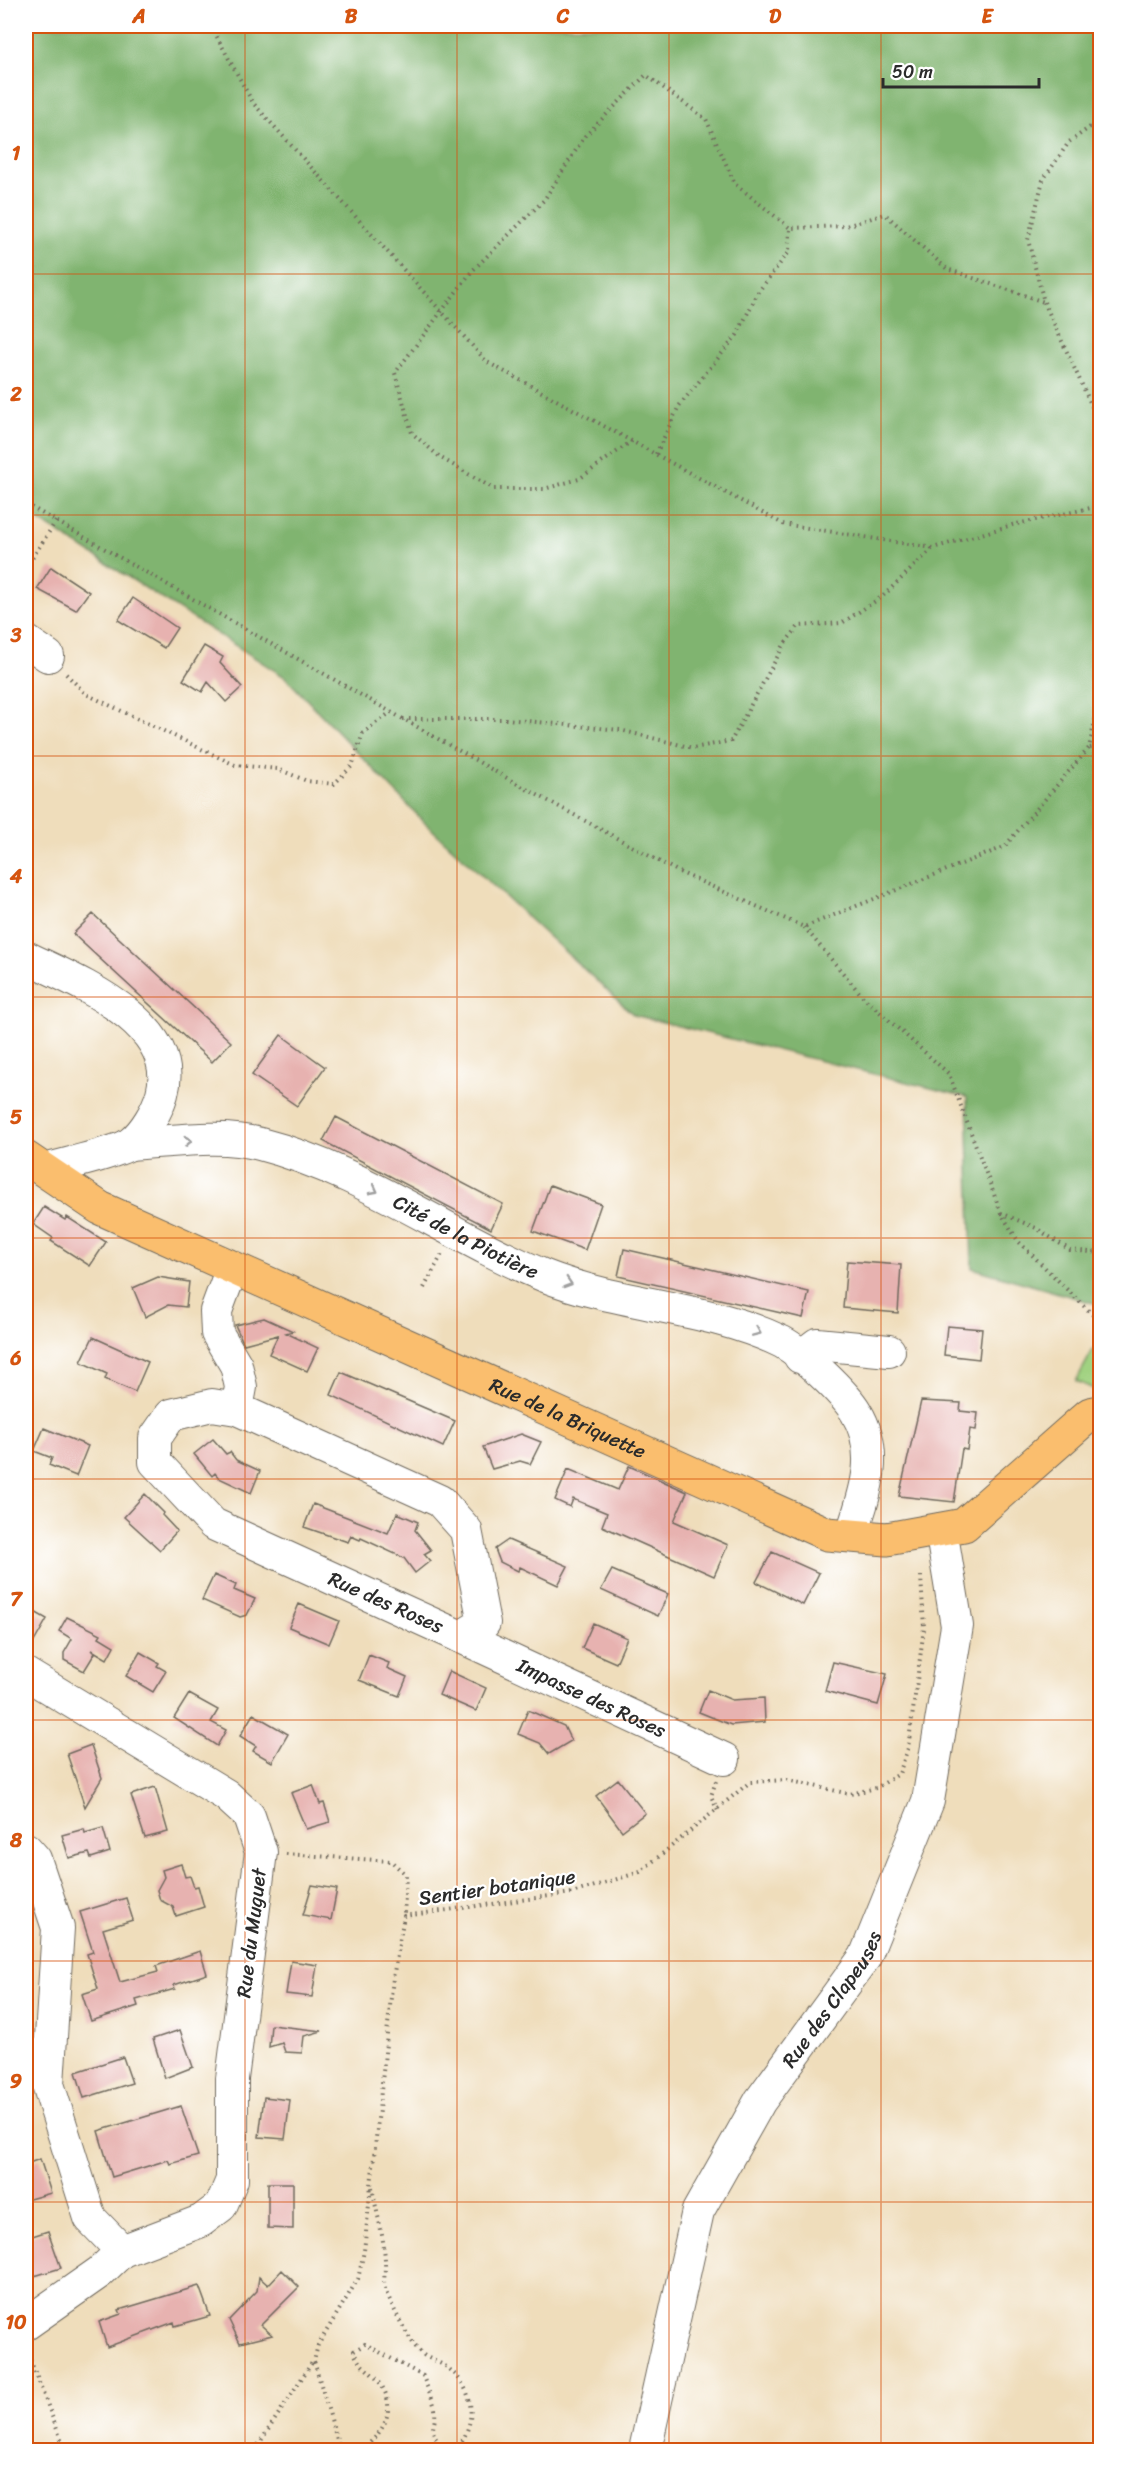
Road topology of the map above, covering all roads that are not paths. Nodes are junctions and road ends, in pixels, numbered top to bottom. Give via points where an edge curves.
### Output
1 (26, 957) edge
2 (130, 1144) junction
3 (34, 1164) edge
4 (232, 1268) junction
5 (889, 1351) dead end
6 (800, 1356) junction
7 (237, 1409) junction
8 (1101, 1412) edge
9 (929, 1531) junction
10 (851, 1536) junction
11 (461, 1636) junction
12 (26, 1674) edge
13 (724, 1759) dead end
14 (26, 1849) edge
15 (122, 2251) junction
16 (26, 2324) edge
17 (645, 2451) edge

1 - 2 street via 114,1002 141,1026 163,1060 164,1086 158,1110
2 - 3 street, Cité de la Piotière
2 -> 6 street, Cité de la Piotière via 208,1140 256,1143 306,1156 548,1276 748,1328
3 - 4 main road, Rue de la Briquette via 100,1208
4 - 7 street via 216,1311 217,1333 236,1365 241,1387
4 - 10 main road, Rue de la Briquette via 827,1534
5 - 6 street via 817,1344
6 - 10 street, Cité de la Piotière via 836,1387 856,1412 870,1444 869,1481
7 - 11 street, Rue des Roses via 440,1501 466,1530 484,1623
7 - 11 street, Rue des Roses via 212,1406 171,1414 155,1438 155,1462 213,1524
8 - 9 main road, Rue de la Briquette via 1090,1413 964,1525
9 - 10 main road, Rue de la Briquette via 887,1539
9 - 17 street, Rue des Clapeuses via 957,1626 928,1801 865,1957 760,2101 698,2211
11 - 13 street, Impasse des Roses
12 - 15 street, Rue du Muguet via 226,1795 249,1816 261,1852 232,2079 232,2180 221,2206 201,2221
14 - 15 street via 35,1858 58,1928 48,2084 90,2218
15 - 16 street via 100,2272

